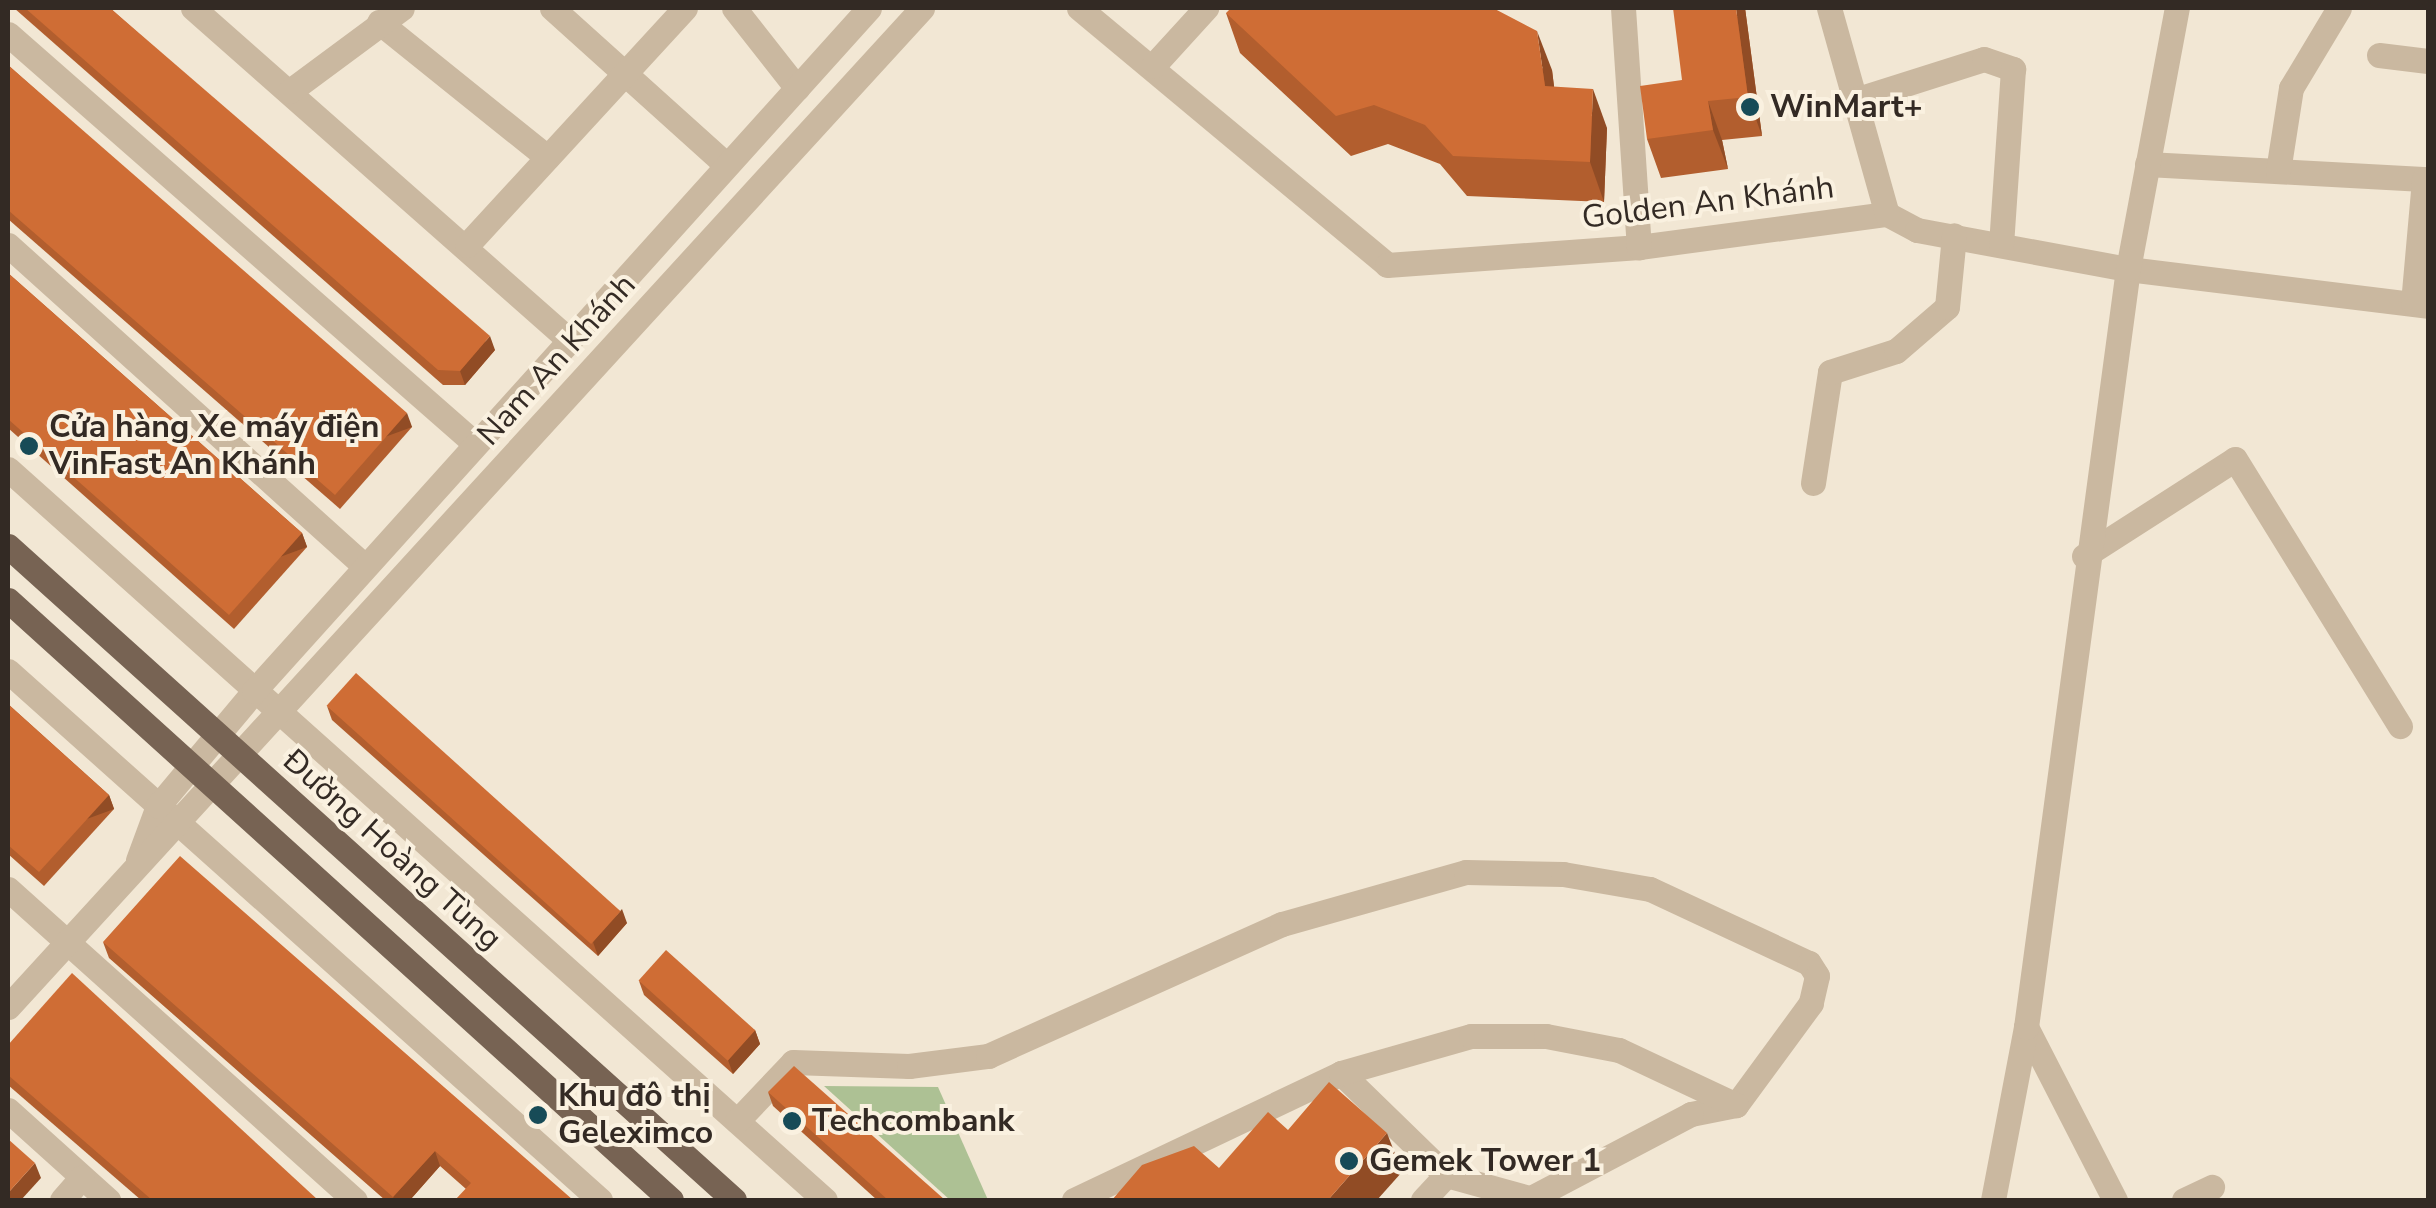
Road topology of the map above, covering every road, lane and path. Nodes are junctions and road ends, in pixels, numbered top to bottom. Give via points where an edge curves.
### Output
1 (402, 8) edge
2 (552, 8) edge
3 (685, 8) edge
4 (734, 8) edge
5 (869, 8) edge
6 (922, 8) edge
7 (1079, 8) edge
8 (1206, 8) edge
9 (1624, 8) edge
10 (1829, 8) edge
11 (2177, 8) edge
12 (2340, 8) edge
13 (199, 9) edge
14 (379, 22) junction
15 (8, 34) edge
16 (2379, 55) dead end
17 (2428, 61) edge
18 (1152, 66) junction
19 (624, 70) junction
20 (797, 88) junction
21 (290, 92) junction
22 (1855, 100) junction
23 (547, 157) junction
24 (725, 164) junction
25 (2147, 164) junction
26 (2278, 171) junction
27 (2426, 179) edge
28 (1887, 214) junction
29 (1954, 236) junction
30 (2001, 244) junction
31 (467, 245) junction
32 (8, 246) edge
33 (1640, 247) junction
34 (2128, 269) junction
35 (2420, 304) edge
36 (568, 339) junction
37 (473, 442) junction
38 (8, 469) edge
39 (1813, 483) dead end
40 (425, 496) junction
41 (453, 522) junction
42 (8, 546) edge
43 (2084, 556) junction
44 (364, 565) junction
45 (8, 600) edge
46 (8, 671) edge
47 (254, 691) junction
48 (279, 712) junction
49 (2400, 726) dead end
50 (216, 735) junction
51 (239, 756) junction
52 (191, 765) junction
53 (213, 786) junction
54 (158, 806) junction
55 (179, 825) junction
56 (138, 860) junction
57 (8, 889) edge
58 (66, 942) junction
59 (8, 1006) edge
60 (2026, 1027) junction
61 (1341, 1073) junction
62 (1736, 1105) junction
63 (8, 1110) edge
64 (737, 1122) junction
65 (1446, 1175) junction
66 (82, 1177) junction
67 (2212, 1187) dead end
68 (1536, 1198) edge
69 (62, 1200) edge
70 (108, 1200) edge
71 (355, 1200) edge
72 (600, 1200) edge
73 (670, 1200) edge
74 (734, 1200) edge
75 (825, 1200) edge
76 (1074, 1200) edge
77 (1424, 1200) edge
78 (1993, 1200) edge
79 (2115, 1200) edge
80 (2184, 1200) edge

1 - 14 street
2 - 19 street
3 - 19 street
4 - 20 street
5 - 20 street, Nam An Khánh
6 - 41 street, Nam An Khánh
7 - 18 street, Golden An Khánh
8 - 18 street
9 - 33 street
10 - 22 street
11 - 25 street
12 - 26 street via 2291,88
13 - 21 street
14 - 21 street
14 - 23 street
15 - 37 street
16 - 17 street
18 - 33 street, Golden An Khánh via 1387,264
19 - 23 street
19 - 24 street
20 - 24 street, Nam An Khánh
21 - 31 street
22 - 28 street
22 - 30 street via 1984,59 2013,69
23 - 31 street
24 - 36 street, Nam An Khánh
25 - 26 street
25 - 34 street
26 - 27 street
27 - 35 street
28 - 29 street, Golden An Khánh
28 - 33 street, Golden An Khánh
29 - 30 street, Golden An Khánh
29 - 39 street via 1947,307 1896,351 1830,372
30 - 34 street, Golden An Khánh
31 - 36 street
32 - 44 street
34 - 35 street, Golden An Khánh
34 - 43 street
36 - 37 street, Nam An Khánh
37 - 40 street, Nam An Khánh
38 - 47 street
40 - 41 street
40 - 44 street, Nam An Khánh
41 - 48 street, Nam An Khánh
42 - 50 main road, Đường Hoàng Tùng
43 - 49 street via 2236,459
43 - 60 street
44 - 47 street, Nam An Khánh
45 - 52 main road
46 - 54 street
47 - 48 street
47 - 50 street, Nam An Khánh
48 - 51 street, Nam An Khánh
48 - 64 street
50 - 51 main road, Đường Hoàng Tùng
50 - 52 street, Nam An Khánh
51 - 53 street, Nam An Khánh
51 - 74 main road, Đường Hoàng Tùng
52 - 53 main road
52 - 54 street, Nam An Khánh
53 - 55 street, Nam An Khánh
53 - 73 main road
54 - 55 street
54 - 56 street, Nam An Khánh
55 - 56 street, Nam An Khánh
55 - 72 street
56 - 58 street
57 - 58 street
58 - 59 street
58 - 71 street
60 - 78 street
60 - 79 street
61 - 62 street via 1471,1036 1546,1036 1620,1050
61 - 65 street
61 - 76 street
62 - 64 street via 1810,1003 1816,976 1809,963 1650,889 1512,872 1428,879 1333,905 988,1056 909,1066 793,1062
62 - 68 street via 1691,1114
63 - 66 street
64 - 75 street
65 - 68 street
65 - 77 street
66 - 69 street
66 - 70 street
67 - 80 street

